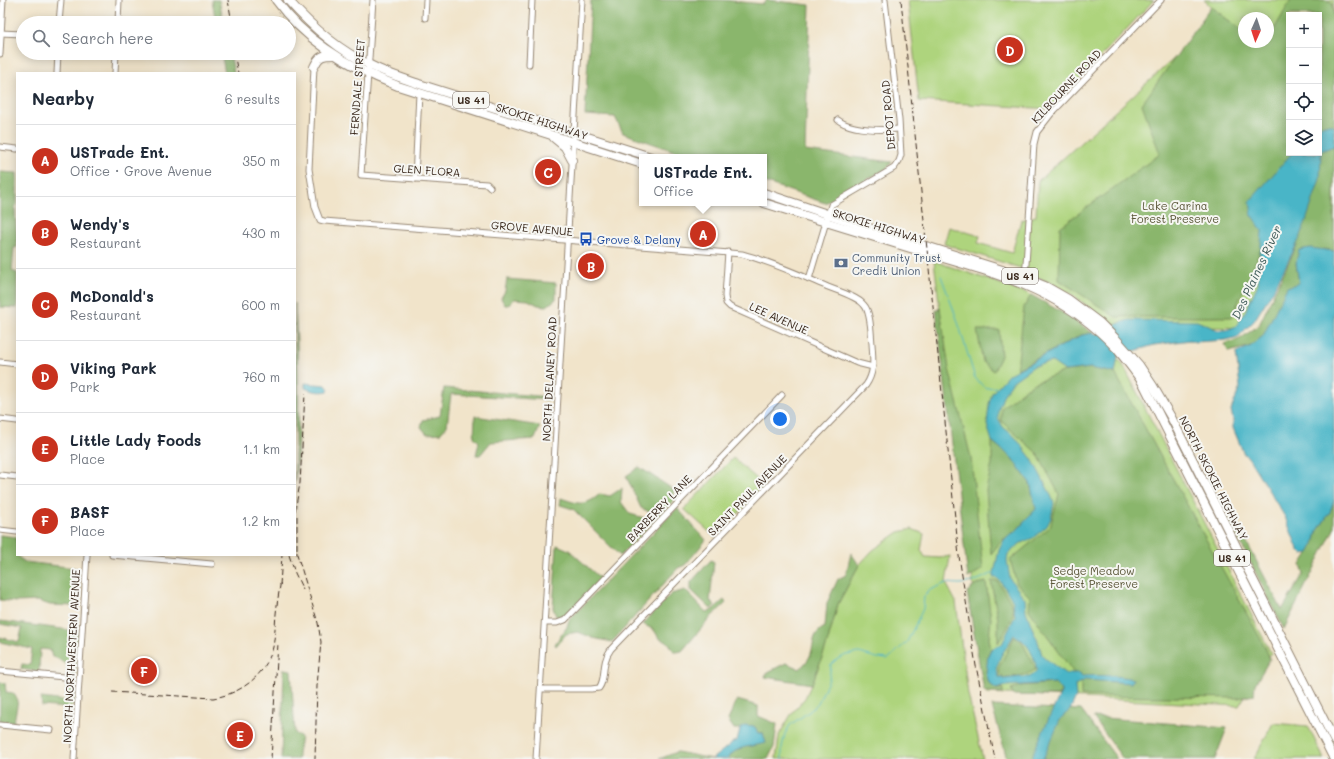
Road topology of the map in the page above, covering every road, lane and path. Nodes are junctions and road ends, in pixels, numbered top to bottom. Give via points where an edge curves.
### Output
1 (3, 0) edge
2 (61, 0) edge
3 (119, 0) edge
4 (272, 0) edge
5 (276, 0) edge
6 (288, 0) edge
7 (372, 0) edge
8 (426, 0) edge
9 (532, 0) edge
10 (582, 0) edge
11 (885, 0) edge
12 (1161, 0) edge
13 (60, 16) edge
14 (118, 16) edge
15 (288, 16) edge
16 (289, 16) edge
17 (425, 18) dead end
18 (296, 23) edge
19 (1, 33) edge
20 (16, 34) edge
21 (0, 54) edge
22 (334, 55) junction
23 (57, 60) edge
24 (116, 60) edge
25 (529, 64) dead end
26 (369, 65) junction
27 (314, 67) joint
28 (56, 72) edge
29 (115, 72) edge
30 (368, 74) junction
31 (419, 93) junction
32 (838, 120) dead end
33 (899, 129) junction
34 (573, 132) junction
35 (551, 135) junction
36 (573, 142) junction
37 (0, 147) edge
38 (16, 148) edge
39 (642, 154) edge
40 (572, 160) junction
41 (639, 163) edge
42 (361, 174) joint
43 (415, 179) junction
44 (490, 187) dead end
45 (767, 194) edge
46 (767, 204) edge
47 (827, 218) junction
48 (568, 241) junction
49 (728, 252) junction
50 (809, 279) junction
51 (1024, 281) junction
52 (1130, 359) junction
53 (0, 362) edge
54 (16, 364) edge
55 (873, 367) junction
56 (782, 395) dead end
57 (0, 419) edge
58 (16, 421) edge
59 (0, 475) edge
60 (16, 476) edge
61 (0, 530) edge
62 (16, 532) edge
63 (87, 556) edge
64 (123, 556) edge
65 (212, 564) dead end
66 (545, 623) junction
67 (0, 671) edge
68 (64, 677) dead end
69 (541, 689) junction
70 (1304, 700) junction
71 (1314, 700) junction
72 (0, 725) edge
73 (51, 730) dead end
74 (1334, 740) edge
75 (74, 759) edge
76 (536, 759) edge
77 (1334, 759) edge

1 - 19 street
2 - 13 street
3 - 14 street
4 - 15 highway
5 - 16 highway, SKOKIE HIGHWAY / US 41
6 - 26 highway, SKOKIE HIGHWAY / US 41 via 323,35
7 - 26 street, FERNDALE STREET
8 - 17 street
9 - 25 street
10 - 34 street, NORTH DELANEY ROAD
11 - 33 street, DEPOT ROAD
12 - 51 street, KILBOURNE ROAD via 1051,114 1037,132
18 - 22 highway, SKOKIE HIGHWAY / US 41
19 - 20 street
19 - 21 street
22 - 27 highway via 321,56
22 - 30 highway, SKOKIE HIGHWAY / US 41
23 - 28 street
24 - 29 street
26 - 30 street, FERNDALE STREET
26 - 34 highway, SKOKIE HIGHWAY / US 41 via 419,84
27 - 48 street, GROVE AVENUE via 309,169 315,207 320,220
30 - 31 highway, SKOKIE HIGHWAY / US 41
30 - 42 street, FERNDALE STREET
31 - 35 highway, SKOKIE HIGHWAY / US 41
31 - 43 street
32 - 33 street via 853,127
33 - 47 street, DEPOT ROAD via 902,152 897,164 831,205
34 - 36 street, NORTH DELANEY ROAD
34 - 39 highway, SKOKIE HIGHWAY / US 41
35 - 36 highway, SKOKIE HIGHWAY / US 41
35 - 40 highway via 565,147
36 - 40 street, NORTH DELANEY ROAD
36 - 41 highway, SKOKIE HIGHWAY / US 41
37 - 38 street
40 - 48 street, NORTH DELANEY ROAD
42 - 43 street, GLEN FLORA
43 - 44 street, GLEN FLORA via 487,184
45 - 47 highway, SKOKIE HIGHWAY / US 41
46 - 47 highway, SKOKIE HIGHWAY / US 41
47 - 50 street
47 - 51 highway, SKOKIE HIGHWAY / US 41
48 - 49 street, GROVE AVENUE
48 - 66 street, NORTH DELANEY ROAD
49 - 50 street, GROVE AVENUE via 762,259
49 - 55 street, LEE AVENUE via 725,296 730,307 851,361
50 - 55 street, SAINT PAUL AVENUE via 864,305 868,313
51 - 52 highway, SKOKIE HIGHWAY / US 41 via 1097,325
52 - 70 highway, NORTH SKOKIE HIGHWAY / US 41
52 - 71 highway, NORTH SKOKIE HIGHWAY / US 41 via 1153,386 1171,417
53 - 54 street
55 - 69 street, SAINT PAUL AVENUE via 869,380 858,393 611,649 605,658 599,688
56 - 66 street, BARBERRY LANE via 565,620
57 - 58 street
59 - 60 street
61 - 62 street
63 - 75 street, NORTH NORTHWESTERN AVENUE
64 - 65 street
66 - 69 street, NORTH DELANEY ROAD
67 - 68 street
69 - 76 street, NORTH DELANEY ROAD
70 - 71 highway via 1307,704
70 - 77 highway, NORTH SKOKIE HIGHWAY / US 41
71 - 74 highway, NORTH SKOKIE HIGHWAY / US 41
72 - 73 street

